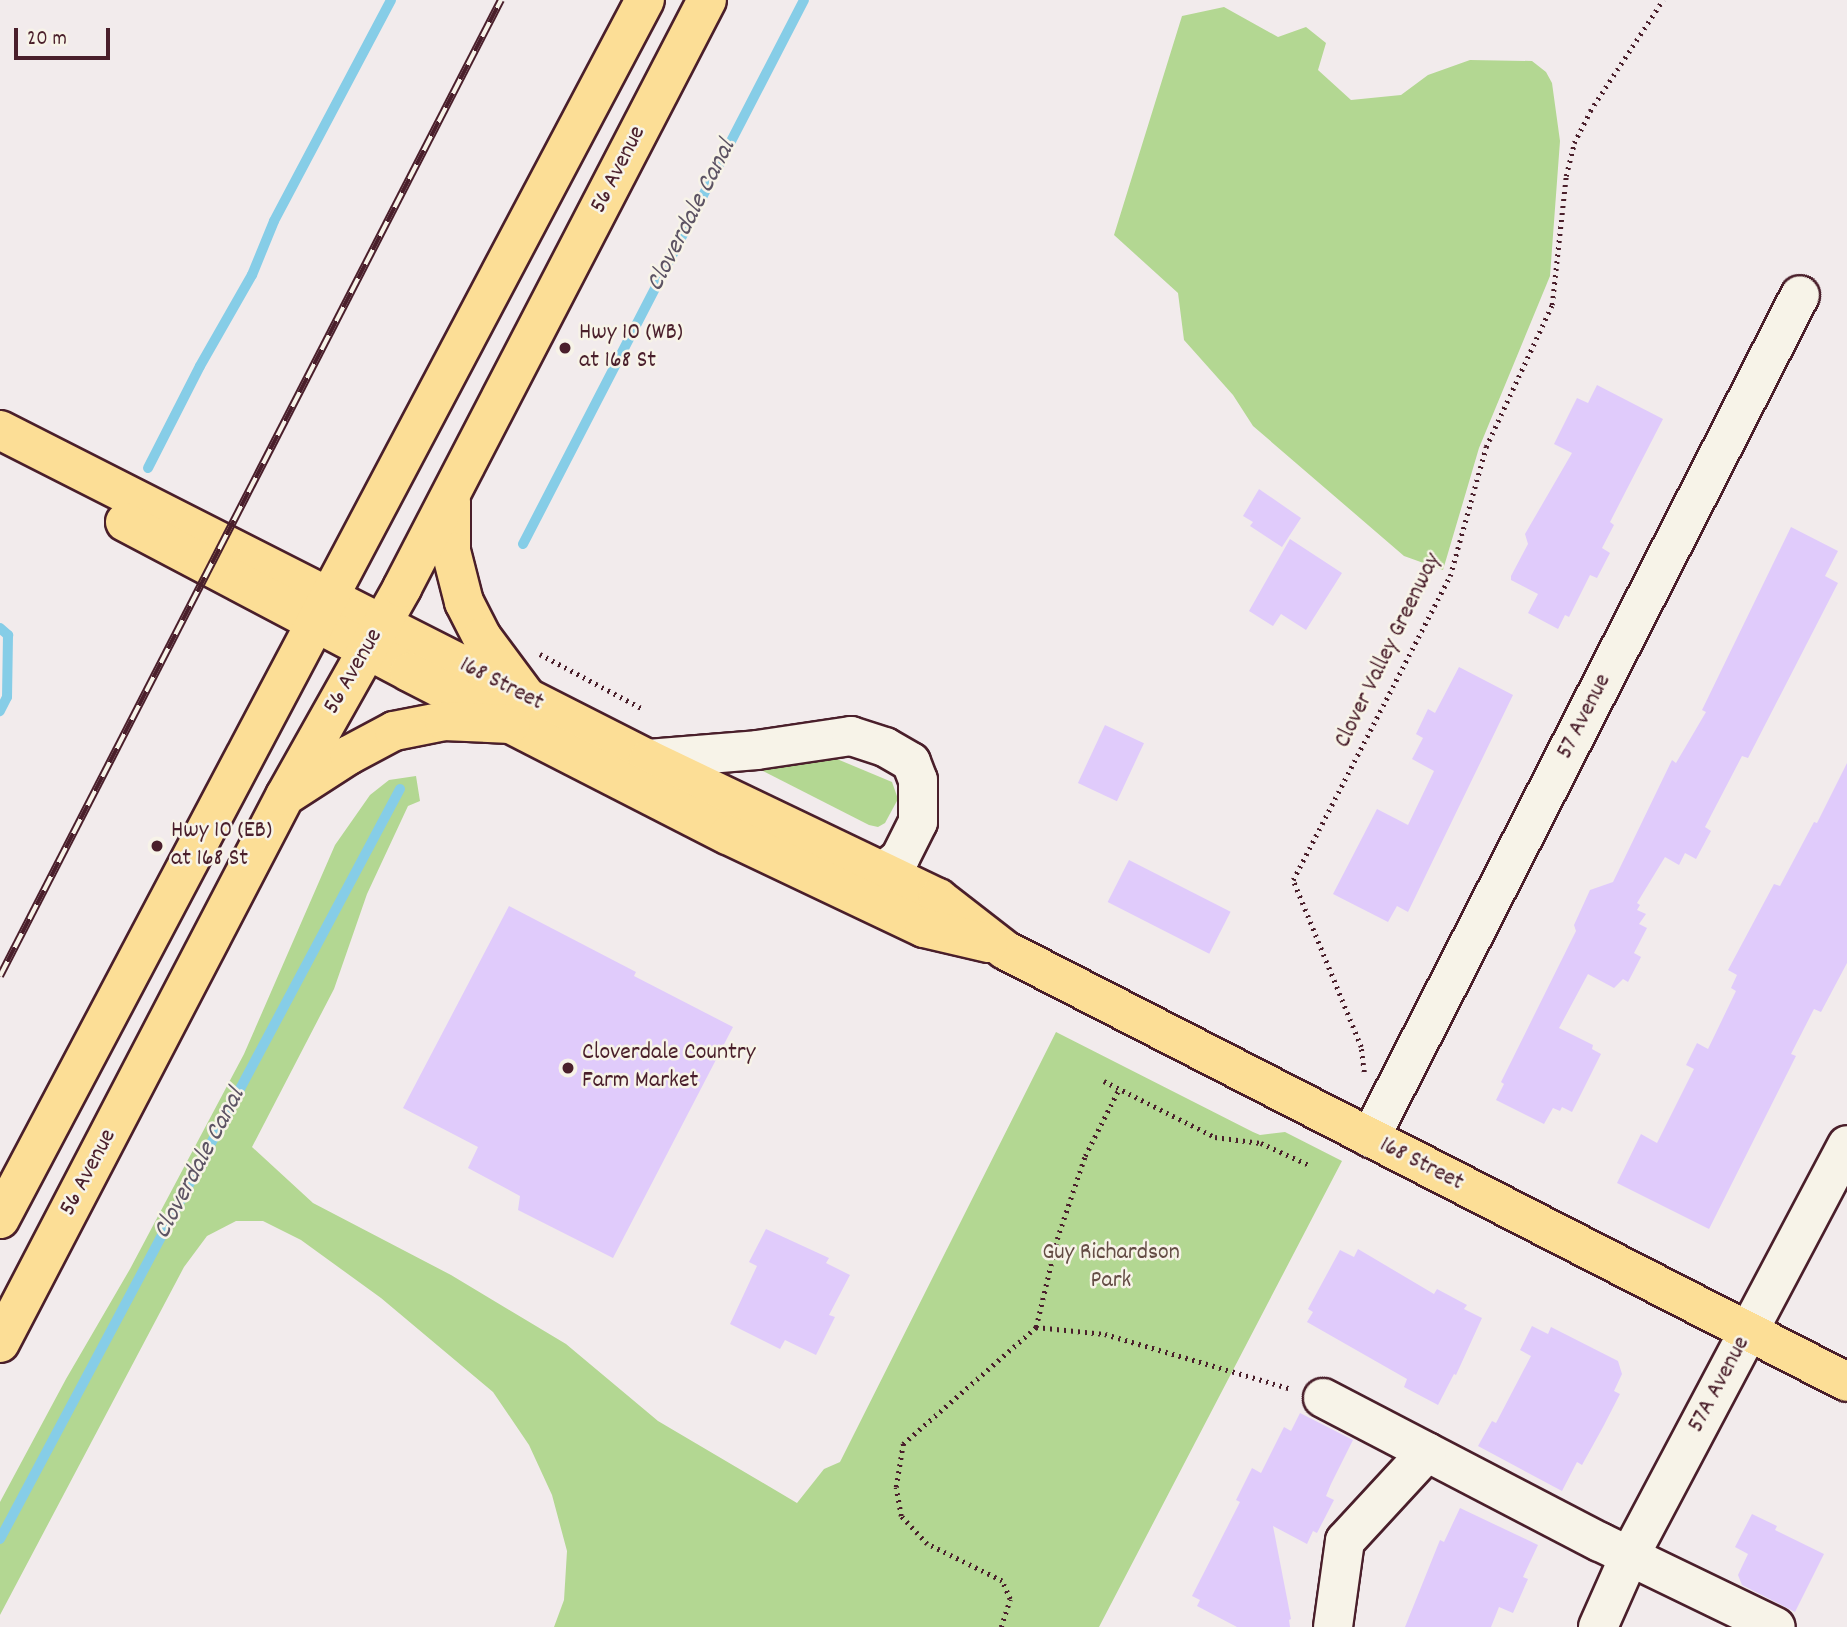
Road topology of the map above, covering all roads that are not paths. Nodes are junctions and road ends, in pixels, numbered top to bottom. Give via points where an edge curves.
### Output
1 (645, 0) edge
2 (707, 0) edge
3 (1800, 295) dead end
4 (0, 430) edge
5 (0, 458) edge
6 (451, 493) junction
7 (321, 609) junction
8 (374, 637) junction
9 (519, 711) junction
10 (648, 759) junction
11 (285, 796) junction
12 (883, 872) junction
13 (847, 891) junction
14 (997, 945) junction
15 (1370, 1138) junction
16 (1847, 1145) edge
17 (0, 1219) edge
18 (1746, 1333) junction
19 (0, 1343) edge
20 (1847, 1382) edge
21 (1323, 1398) road end
22 (1427, 1452) junction
23 (1629, 1557) junction
24 (1333, 1627) edge
25 (1598, 1627) edge
26 (1776, 1627) edge

1 - 7 main road
2 - 6 main road, 56 Avenue
3 - 15 street, 57 Avenue
4 - 7 main road, 168 Street
5 - 7 main road, 168 Street
6 - 8 main road, 56 Avenue
6 - 9 main road via 450,551 464,602
7 - 8 main road, 168 Street
7 - 17 main road
8 - 9 main road, 168 Street
8 - 11 main road, 56 Avenue
9 - 10 main road, 168 Street
9 - 11 main road via 394,730
9 - 13 main road, 168 Street via 728,835
10 - 12 main road, 168 Street
10 - 12 street via 851,736 885,747 911,762 918,780 919,805 918,822 900,858
11 - 19 main road, 56 Avenue
12 - 13 street
12 - 14 main road, 168 Street via 938,898
13 - 14 main road, 168 Street via 924,928
14 - 15 main road, 168 Street
15 - 18 main road, 168 Street
16 - 18 street, 57A Avenue
18 - 20 main road, 168 Street
18 - 23 street, 57A Avenue
21 - 22 street
22 - 23 street
22 - 24 street via 1345,1541
23 - 25 street, 57A Avenue
23 - 26 street

